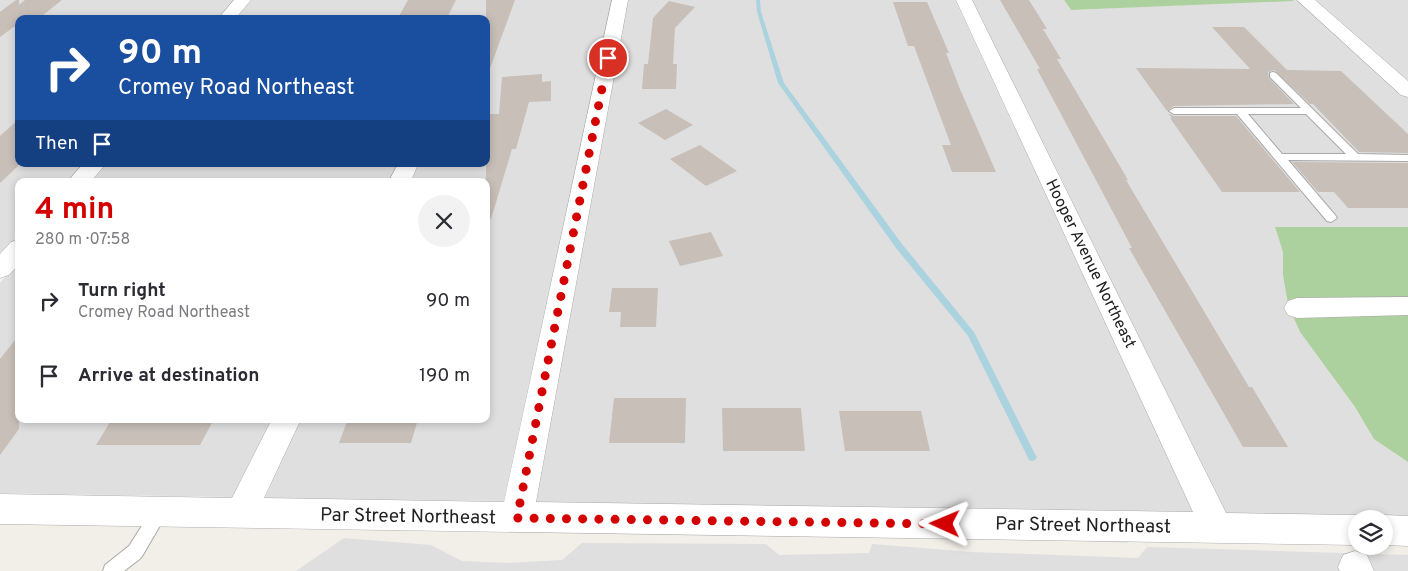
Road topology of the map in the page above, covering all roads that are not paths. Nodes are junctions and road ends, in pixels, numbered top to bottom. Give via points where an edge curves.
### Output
1 (243, 0) edge
2 (620, 0) edge
3 (964, 0) edge
4 (1305, 0) edge
5 (230, 15) edge
6 (1273, 74) dead end
7 (1408, 91) edge
8 (1174, 111) dead end
9 (1240, 111) junction
10 (1310, 112) junction
11 (1279, 157) junction
12 (1355, 158) junction
13 (1408, 158) edge
14 (92, 167) edge
15 (82, 178) edge
16 (1331, 218) dead end
17 (15, 252) edge
18 (0, 269) edge
19 (1408, 306) edge
20 (1297, 308) dead end
21 (284, 423) edge
22 (0, 509) edge
23 (160, 512) junction
24 (241, 514) junction
25 (517, 518) junction
26 (1217, 528) junction
27 (1348, 530) edge
28 (1393, 530) edge
29 (1408, 531) edge
30 (112, 571) edge

1 - 5 street
2 - 25 street
3 - 26 street, Hooper Avenue Northeast
4 - 7 street
6 - 10 lane
8 - 9 lane
9 - 10 lane
9 - 11 lane
10 - 12 lane
11 - 12 lane
11 - 16 lane
12 - 13 lane
14 - 15 street
17 - 18 street
19 - 20 street
21 - 24 street
22 - 23 street, Par Street Northeast
23 - 24 street, Par Street Northeast
23 - 30 lane via 135,552
24 - 25 street, Par Street Northeast
25 - 26 street, Par Street Northeast
26 - 27 street, Par Street Northeast
28 - 29 street

